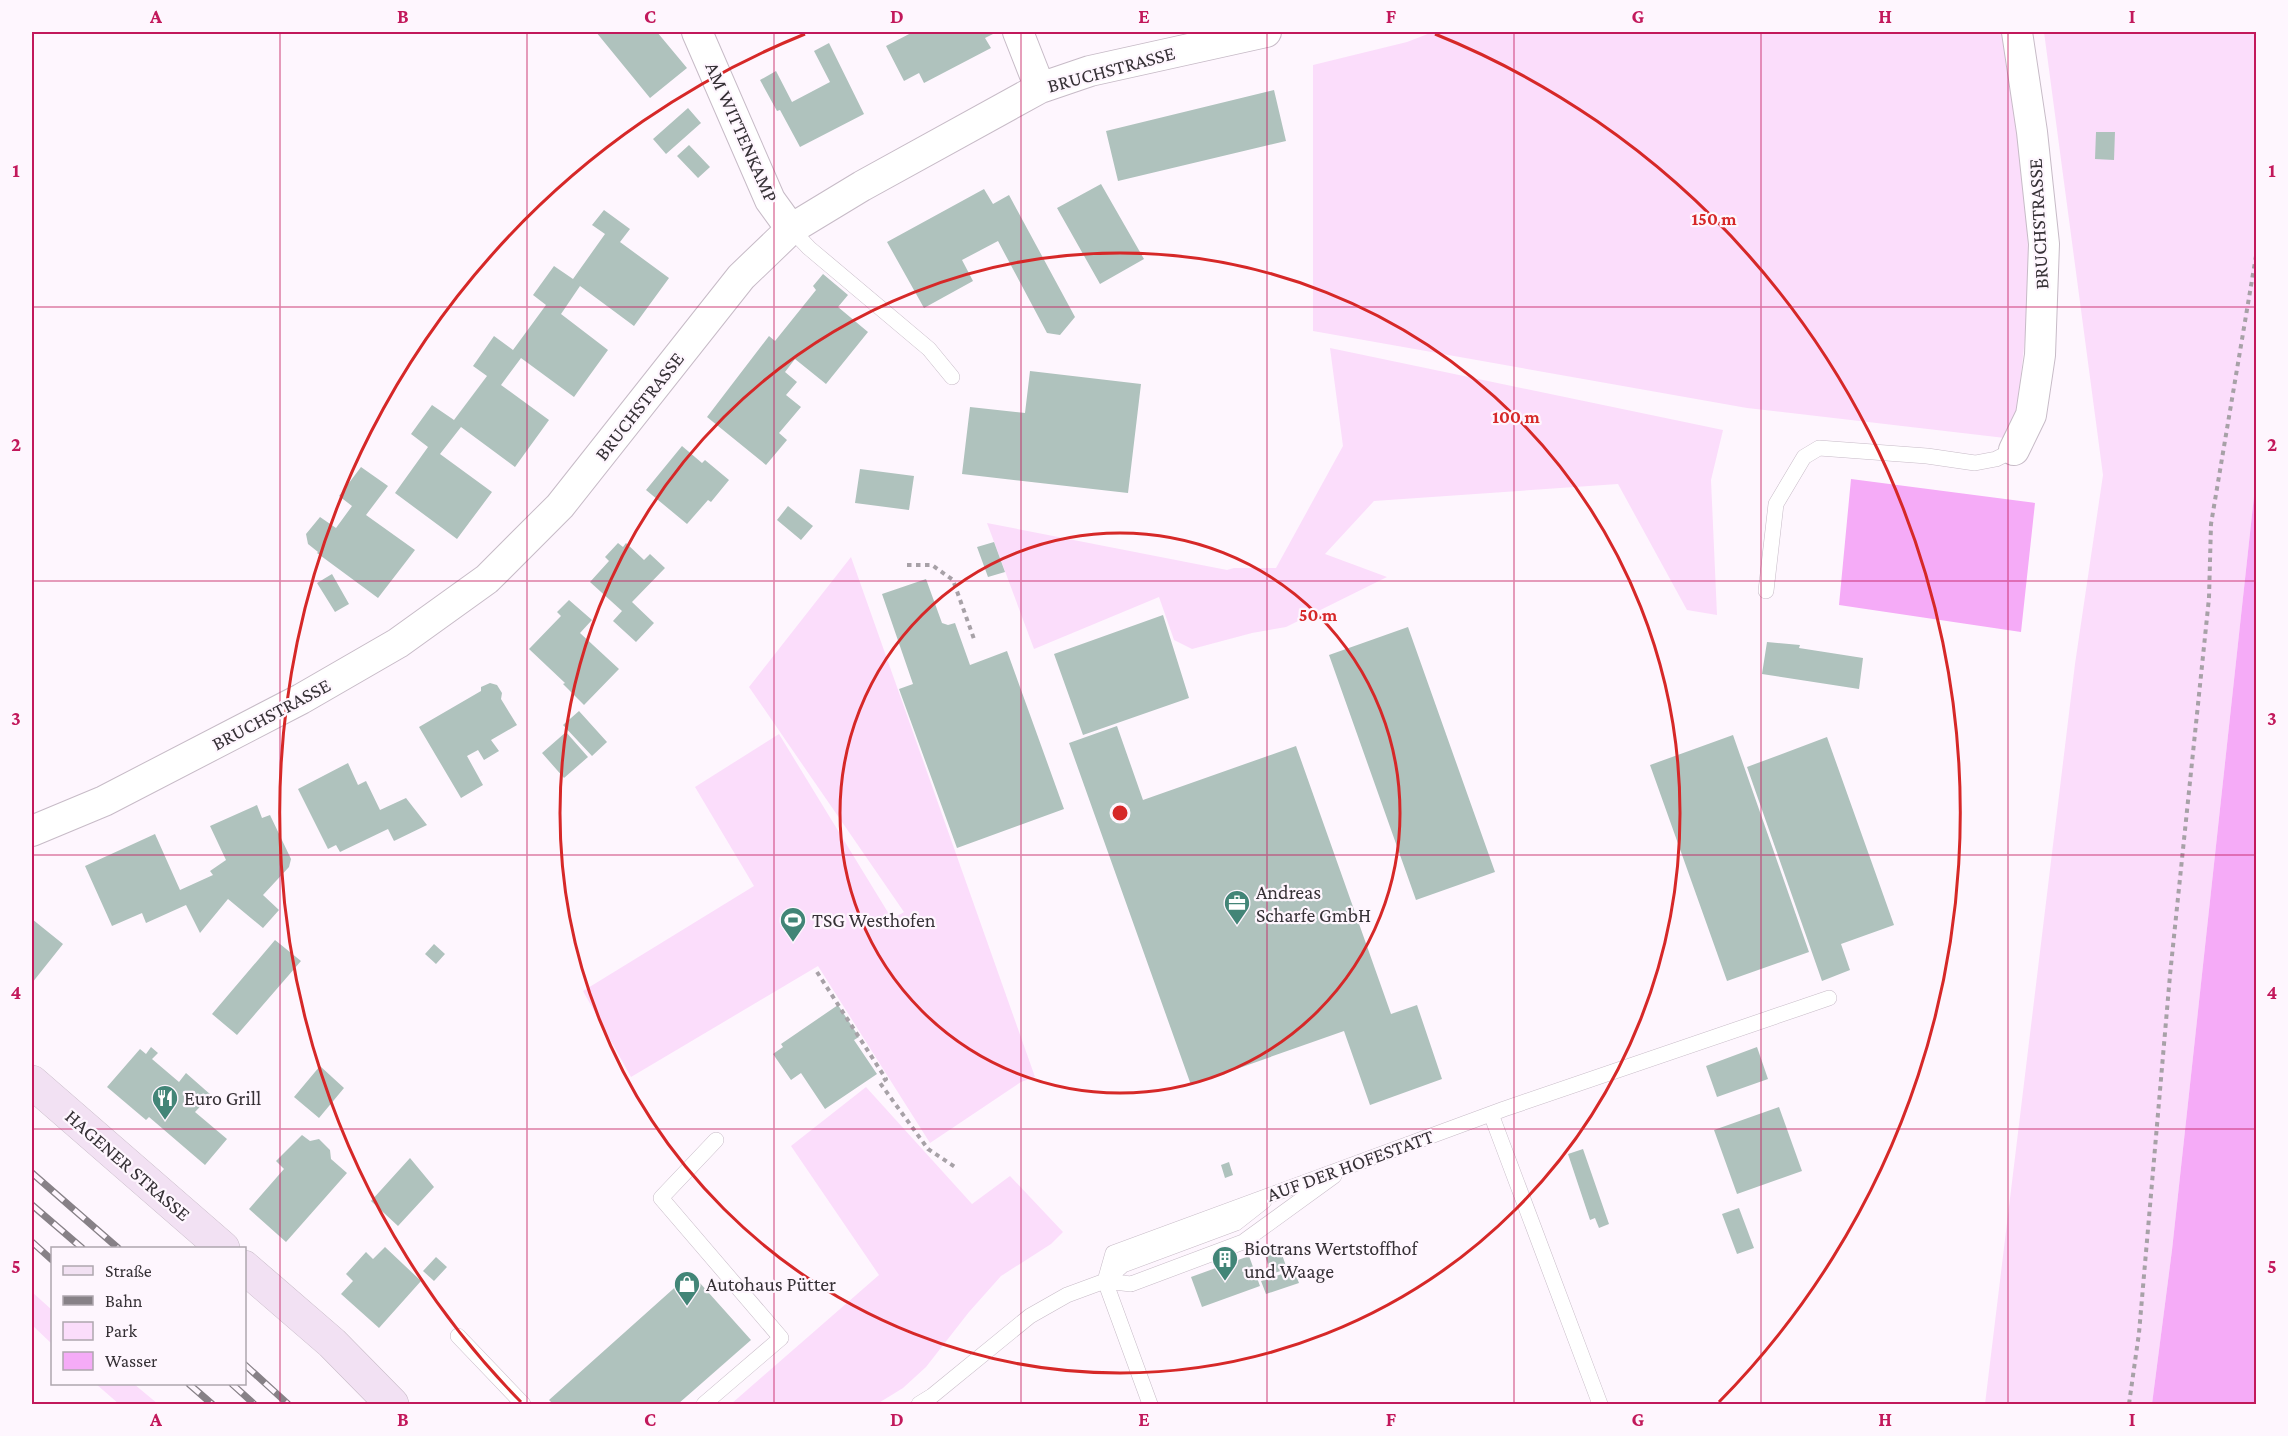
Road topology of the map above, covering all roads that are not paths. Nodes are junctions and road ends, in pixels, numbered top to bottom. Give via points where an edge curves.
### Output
1 (697, 32) edge
2 (1017, 32) edge
3 (1266, 32) edge
4 (2017, 32) edge
5 (1040, 88) junction
6 (791, 229) junction
7 (952, 377) dead end
8 (2014, 450) joint
9 (1766, 591) dead end
10 (32, 831) edge
11 (1829, 998) dead end
12 (32, 1082) edge
13 (1491, 1114) junction
14 (716, 1140) dead end
15 (1349, 1165) junction
16 (1274, 1193) junction
17 (223, 1247) edge
18 (246, 1269) edge
19 (1105, 1281) junction
20 (458, 1336) dead end
21 (392, 1404) edge
22 (523, 1404) edge
23 (704, 1404) edge
24 (919, 1404) edge
25 (1150, 1404) edge
26 (1600, 1404) edge

1 - 6 street, AM WITTENKAMP via 770,200
2 - 5 street
3 - 5 street, BRUCHSTRASSE via 1090,71
4 - 8 street, BRUCHSTRASSE via 2044,244 2040,355 2031,415
5 - 6 street, BRUCHSTRASSE
6 - 7 lane via 929,349
6 - 10 street, BRUCHSTRASSE via 741,277 560,506 487,579 398,643 301,699 104,801
8 - 9 lane via 1974,463 1819,448 1804,457 1776,504
11 - 13 lane, AUF DER HOFESTATT
12 - 17 main road, HAGENER STRASSE
13 - 15 lane, AUF DER HOFESTATT
13 - 26 lane
14 - 23 lane via 661,1198 781,1338
15 - 16 lane, AUF DER HOFESTATT
15 - 19 lane via 1244,1242 1131,1284
16 - 19 lane via 1236,1223 1123,1265
16 - 19 lane, AUF DER HOFESTATT via 1113,1253
18 - 21 main road via 332,1343
19 - 24 lane via 1030,1316
19 - 25 lane
20 - 22 lane

